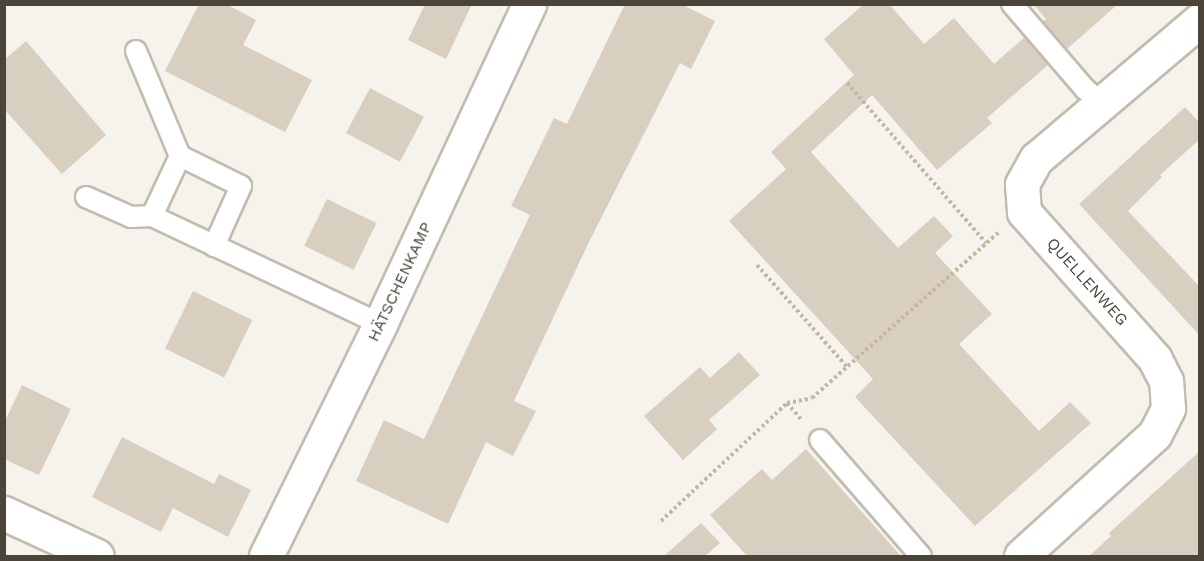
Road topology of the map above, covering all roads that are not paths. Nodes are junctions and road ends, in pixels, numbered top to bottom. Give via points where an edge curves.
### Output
1 (529, 4) edge
2 (1012, 4) edge
3 (1200, 20) edge
4 (136, 51) dead end
5 (1101, 104) junction
6 (180, 156) junction
7 (86, 196) dead end
8 (152, 216) junction
9 (214, 246) junction
10 (380, 324) junction
11 (820, 440) dead end
12 (4, 513) edge
13 (97, 556) edge
14 (266, 556) edge
15 (921, 556) edge
16 (1021, 556) edge

1 - 10 street, HÄTSCHENKAMP
2 - 5 lane
3 - 5 street
4 - 6 lane
5 - 16 street, QUELLENWEG via 1036,159 1022,184 1024,212 1155,359 1167,381 1168,408 1155,434
6 - 8 lane
6 - 9 lane via 240,186
7 - 8 lane via 131,217
8 - 9 lane
9 - 10 lane
10 - 14 street, HÄTSCHENKAMP
11 - 15 lane
12 - 13 street

